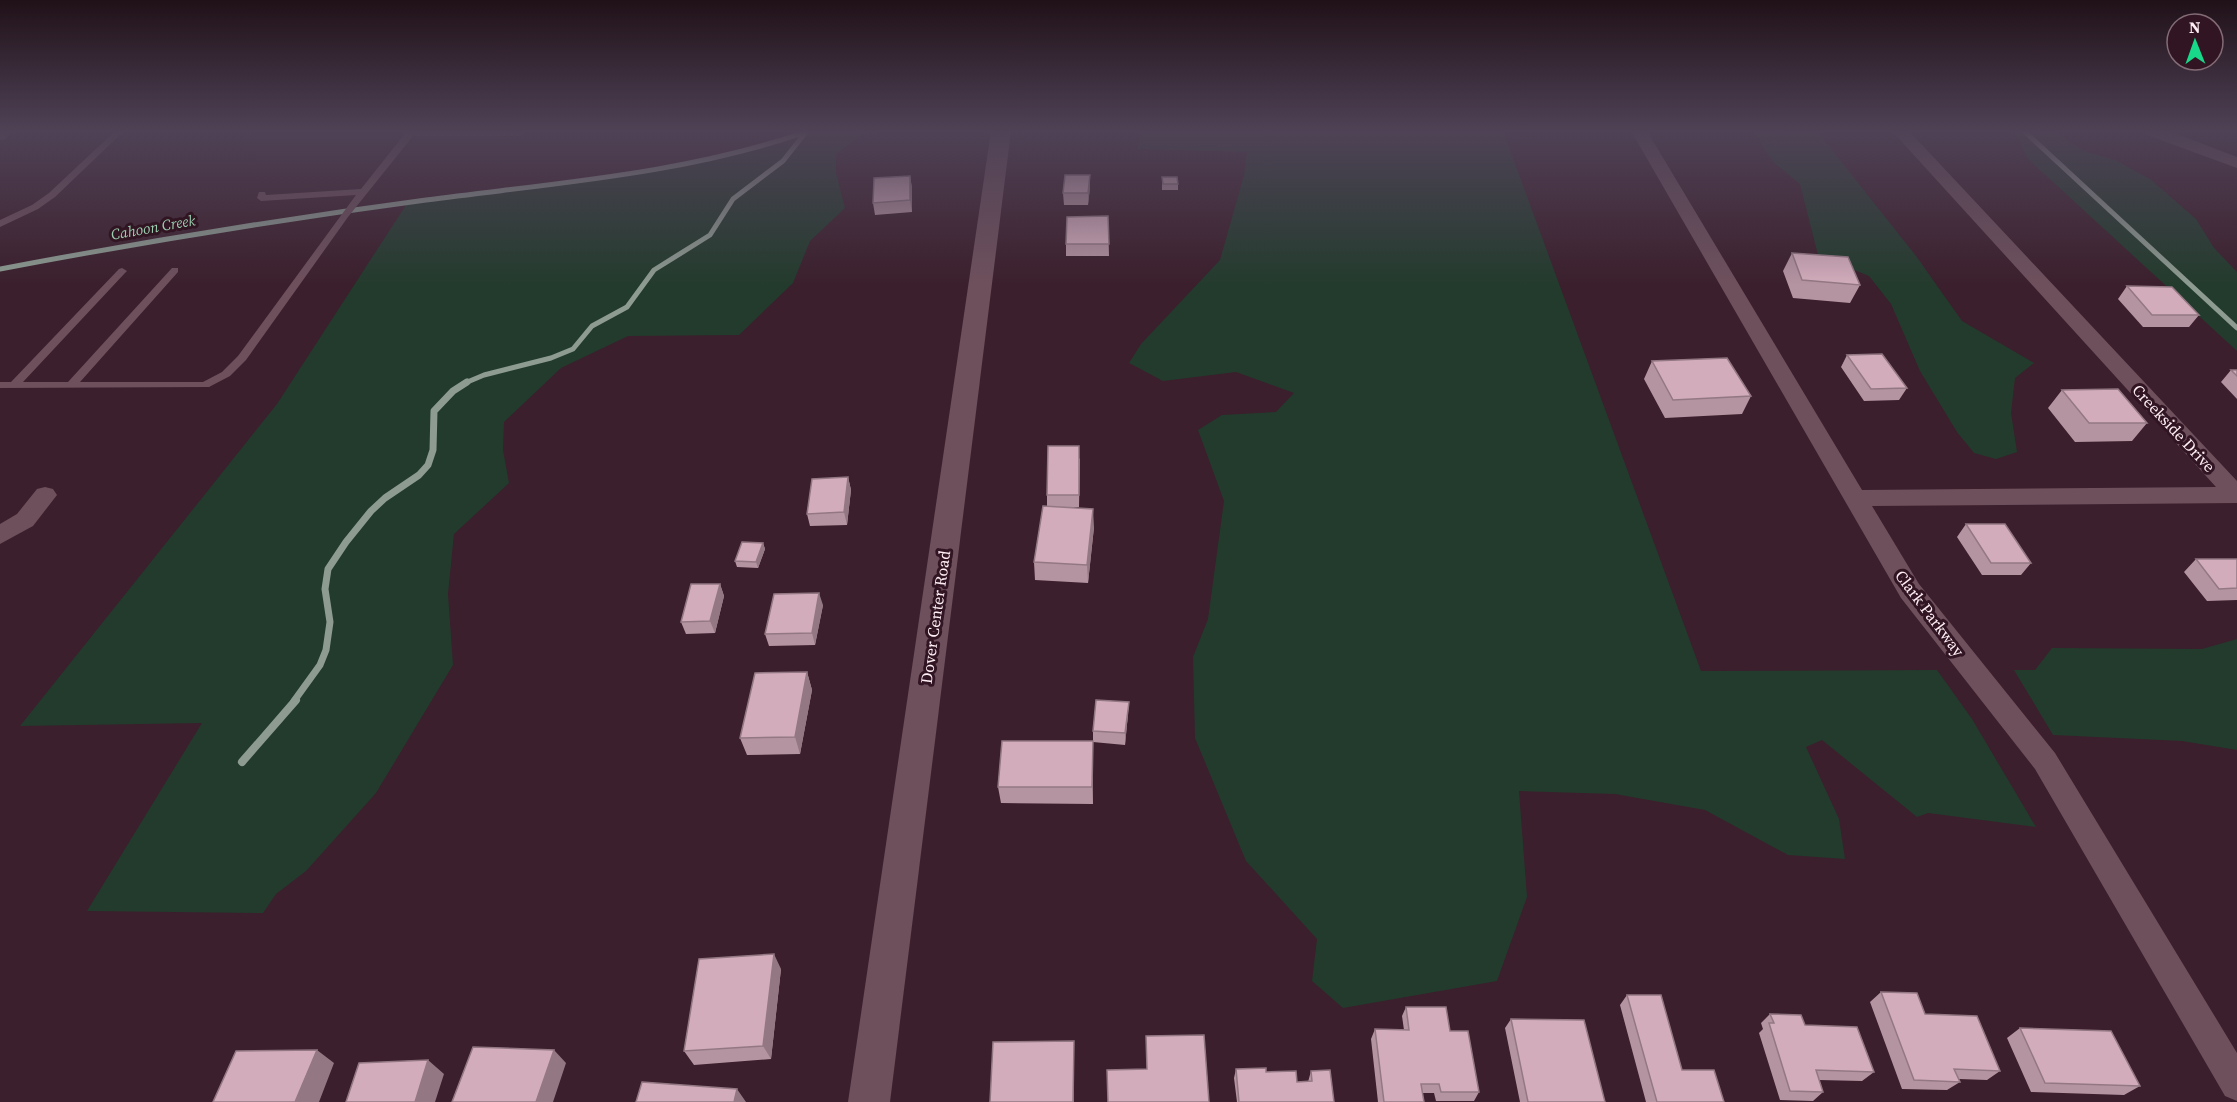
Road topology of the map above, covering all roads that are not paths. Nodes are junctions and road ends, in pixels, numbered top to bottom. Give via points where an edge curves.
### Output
1 (65, 182) edge
2 (371, 182) edge
3 (994, 182) edge
4 (1669, 182) edge
5 (1948, 182) edge
6 (262, 194) dead end
7 (360, 196) junction
8 (0, 224) edge
9 (175, 270) dead end
10 (122, 271) dead end
11 (0, 385) edge
12 (14, 385) junction
13 (71, 385) junction
14 (45, 495) dead end
15 (1853, 498) junction
16 (0, 535) edge
17 (2237, 1084) edge
18 (869, 1102) edge

1 - 8 lane via 35,207
2 - 7 lane
3 - 18 street, Dover Center Road
4 - 15 street, Clark Parkway
5 - 15 street, Creekside Drive via 2237,495
6 - 7 lane via 261,198
7 - 13 lane via 242,358 226,374 205,385
9 - 13 lane
10 - 12 lane
11 - 12 lane
12 - 13 lane
14 - 16 street via 25,520
15 - 17 street, Clark Parkway via 1910,591 2044,761

